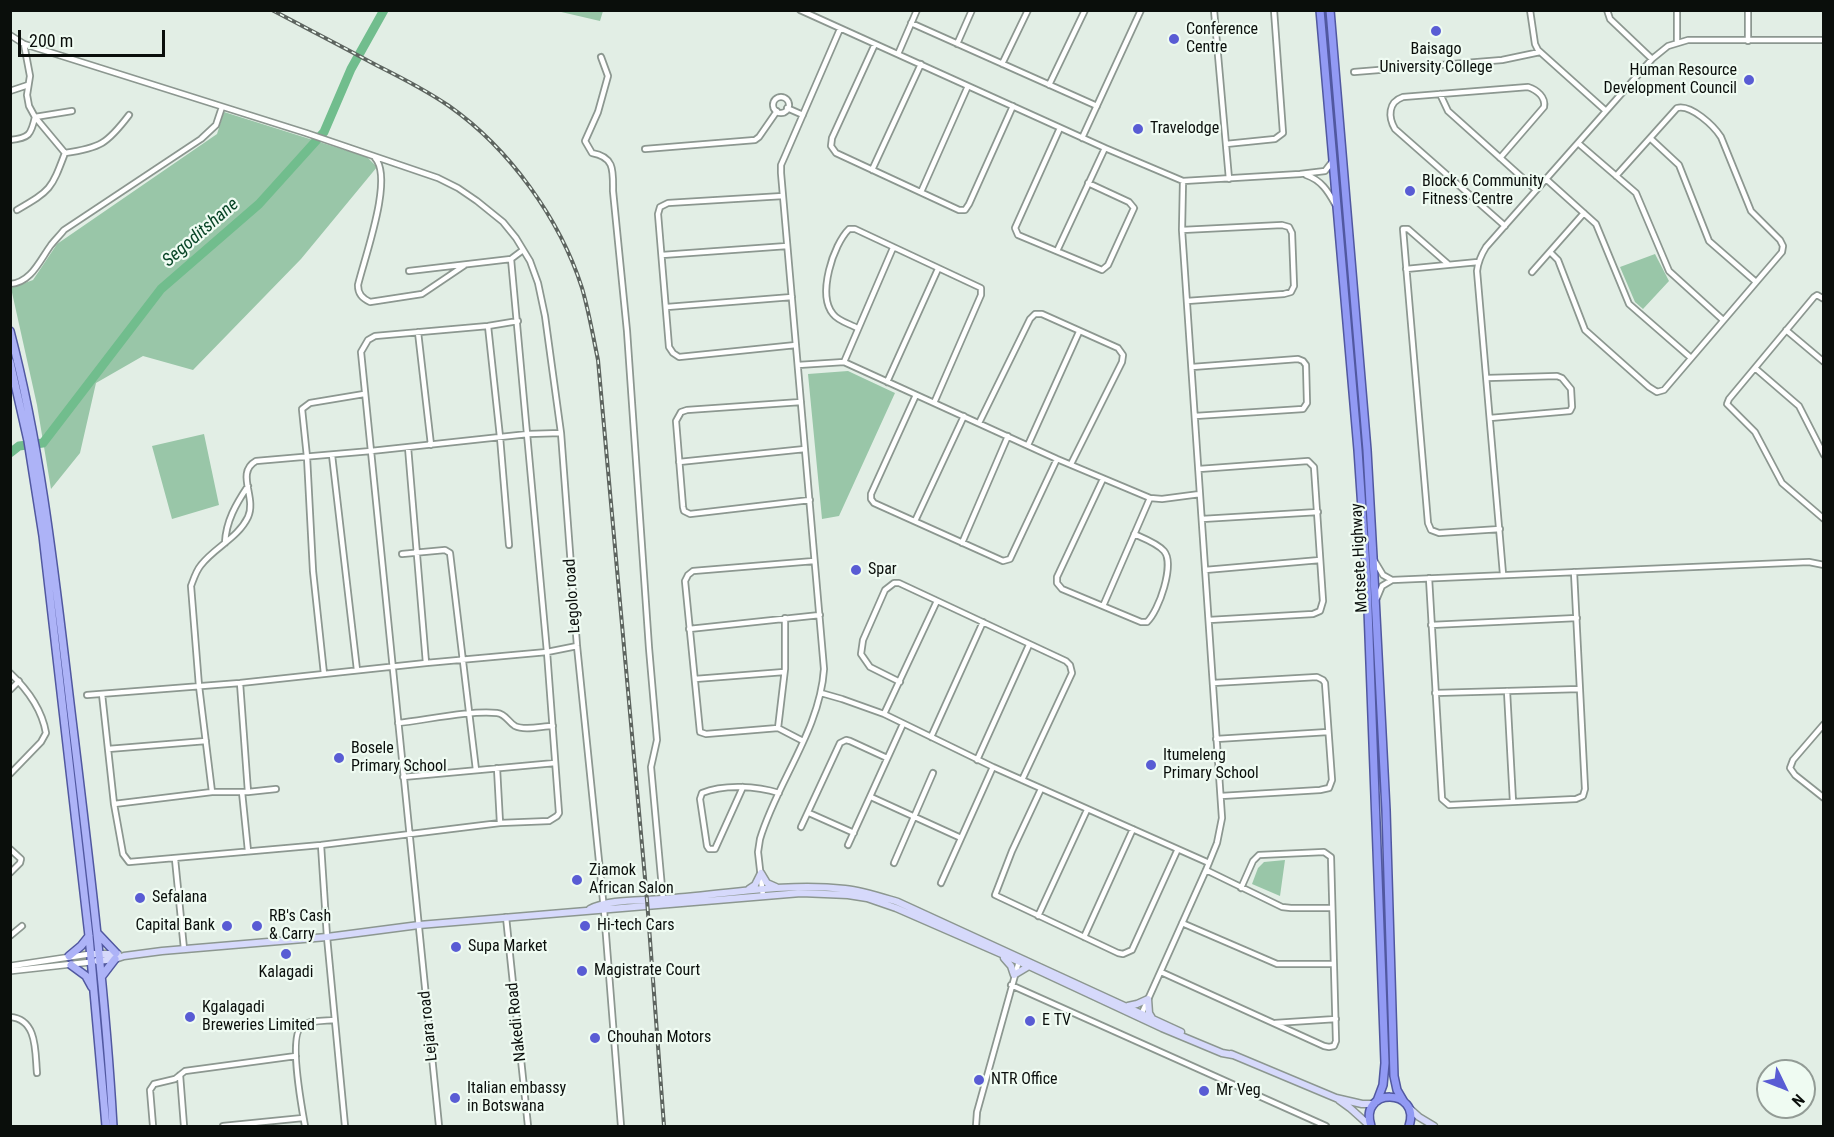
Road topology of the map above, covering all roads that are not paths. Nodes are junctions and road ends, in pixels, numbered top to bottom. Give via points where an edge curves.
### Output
1 (800, 10) edge
2 (917, 10) edge
3 (972, 10) edge
4 (1028, 10) edge
5 (1085, 10) edge
6 (1141, 10) edge
7 (1214, 10) edge
8 (1274, 10) edge
9 (1320, 10) edge
10 (1331, 10) edge
11 (1530, 10) edge
12 (1607, 10) edge
13 (1677, 10) edge
14 (1748, 10) edge
15 (911, 24) junction
16 (840, 30) junction
17 (10, 35) edge
18 (1748, 40) junction
19 (1824, 40) edge
20 (1677, 42) junction
21 (24, 44) junction
22 (875, 44) junction
23 (957, 44) junction
24 (1540, 52) junction
25 (898, 54) junction
26 (601, 57) dead end
27 (1652, 59) junction
28 (921, 64) junction
29 (1002, 64) junction
30 (1354, 72) dead end
31 (28, 85) junction
32 (1049, 85) junction
33 (968, 86) junction
34 (10, 91) edge
35 (1440, 94) junction
36 (1013, 106) junction
37 (1097, 106) junction
38 (222, 107) junction
39 (788, 108) junction
40 (72, 111) dead end
41 (777, 111) junction
42 (1606, 111) junction
43 (803, 115) junction
44 (129, 116) dead end
45 (35, 117) junction
46 (1060, 128) junction
47 (1082, 138) junction
48 (1650, 138) junction
49 (10, 140) edge
50 (1578, 143) junction
51 (1226, 144) junction
52 (1105, 148) junction
53 (645, 149) dead end
54 (65, 153) junction
55 (373, 156) junction
56 (1500, 158) junction
57 (1333, 160) junction
58 (872, 170) junction
59 (1300, 174) junction
60 (1616, 176) junction
61 (1229, 179) junction
62 (1546, 179) junction
63 (1183, 181) junction
64 (1089, 183) junction
65 (1536, 190) junction
66 (921, 192) junction
67 (783, 196) junction
68 (1336, 207) junction
69 (17, 210) dead end
70 (1584, 213) junction
71 (1504, 226) junction
72 (1182, 230) junction
73 (787, 246) junction
74 (892, 248) junction
75 (523, 250) junction
76 (1057, 251) junction
77 (1550, 252) junction
78 (662, 255) junction
79 (511, 260) junction
80 (1478, 262) junction
81 (1448, 264) junction
82 (465, 265) junction
83 (938, 268) junction
84 (1406, 268) junction
85 (409, 272) dead end
86 (1532, 272) dead end
87 (1756, 282) junction
88 (10, 284) edge
89 (792, 297) junction
90 (1824, 299) edge
91 (1187, 301) junction
92 (667, 307) junction
93 (1723, 320) junction
94 (518, 321) junction
95 (488, 326) junction
96 (857, 328) junction
97 (1786, 330) junction
98 (10, 332) edge
99 (418, 332) junction
100 (1079, 332) junction
101 (796, 345) junction
102 (1691, 358) junction
103 (10, 362) edge
104 (844, 362) junction
105 (1824, 362) edge
106 (798, 365) junction
107 (1192, 367) junction
108 (1755, 368) junction
109 (1487, 378) junction
110 (887, 382) junction
111 (364, 394) junction
112 (916, 395) junction
113 (801, 402) junction
114 (934, 403) junction
115 (964, 416) junction
116 (1195, 416) junction
117 (1490, 418) junction
118 (979, 423) junction
119 (561, 433) junction
120 (528, 434) junction
121 (1008, 436) junction
122 (500, 437) junction
123 (32, 442) junction
124 (431, 445) junction
125 (1028, 445) junction
126 (408, 447) junction
127 (805, 449) junction
128 (371, 451) junction
129 (332, 455) junction
130 (1824, 455) edge
131 (307, 457) junction
132 (1057, 459) junction
133 (680, 462) junction
134 (1071, 464) junction
135 (1198, 469) junction
136 (1103, 479) junction
137 (38, 484) junction
138 (248, 486) junction
139 (1200, 494) junction
140 (1150, 498) junction
141 (810, 500) junction
142 (1318, 512) junction
143 (1202, 519) junction
144 (1824, 519) edge
145 (915, 520) junction
146 (1500, 529) junction
147 (1134, 534) junction
148 (225, 543) junction
149 (962, 543) junction
150 (509, 545) dead end
151 (417, 553) junction
152 (402, 554) dead end
153 (1373, 557) junction
154 (1320, 560) junction
155 (814, 561) junction
156 (1822, 564) edge
157 (1205, 570) junction
158 (1574, 572) junction
159 (1503, 574) junction
160 (1429, 578) junction
161 (1392, 580) junction
162 (937, 601) junction
163 (1376, 603) junction
164 (1103, 606) junction
165 (820, 615) junction
166 (785, 618) junction
167 (1577, 618) junction
168 (1209, 620) junction
169 (983, 622) junction
170 (1431, 625) junction
171 (689, 628) junction
172 (1029, 645) junction
173 (577, 646) junction
174 (548, 652) junction
175 (462, 660) junction
176 (426, 663) junction
177 (393, 667) junction
178 (357, 670) junction
179 (784, 672) junction
180 (10, 673) edge
181 (324, 674) junction
182 (695, 679) junction
183 (19, 681) junction
184 (900, 682) junction
185 (1213, 682) junction
186 (240, 683) junction
187 (200, 686) junction
188 (1580, 689) junction
189 (10, 690) edge
190 (1508, 691) junction
191 (821, 693) junction
192 (1435, 693) junction
193 (102, 694) junction
194 (87, 695) dead end
195 (469, 714) junction
196 (884, 714) junction
197 (398, 723) junction
198 (903, 724) junction
199 (1824, 724) edge
200 (553, 726) junction
201 (778, 728) junction
202 (1818, 731) junction
203 (1328, 732) junction
204 (1824, 735) edge
205 (931, 737) junction
206 (1216, 739) junction
207 (206, 741) junction
208 (803, 741) junction
209 (108, 749) junction
210 (887, 758) junction
211 (977, 760) junction
212 (555, 762) junction
213 (993, 767) junction
214 (497, 768) junction
215 (476, 770) junction
216 (933, 773) dead end
217 (10, 774) edge
218 (403, 777) junction
219 (1022, 780) junction
220 (743, 787) junction
221 (276, 789) dead end
222 (1041, 789) junction
223 (212, 792) junction
224 (242, 792) junction
225 (249, 792) junction
226 (780, 793) junction
227 (1221, 796) junction
228 (871, 797) junction
229 (1824, 798) edge
230 (1513, 802) junction
231 (114, 804) junction
232 (1088, 810) junction
233 (809, 813) junction
234 (914, 816) junction
235 (500, 823) junction
236 (801, 827) dead end
237 (1133, 829) junction
238 (854, 833) junction
239 (410, 835) junction
240 (961, 838) junction
241 (321, 845) junction
242 (848, 845) dead end
243 (10, 849) edge
244 (248, 851) junction
245 (1177, 851) junction
246 (175, 859) junction
247 (894, 863) dead end
248 (1209, 863) junction
249 (1206, 870) junction
250 (10, 873) edge
251 (761, 873) junction
252 (941, 882) dead end
253 (779, 888) junction
254 (1241, 888) junction
255 (748, 890) junction
256 (763, 892) junction
257 (663, 899) junction
258 (897, 905) junction
259 (603, 907) junction
260 (1332, 908) junction
261 (1038, 916) junction
262 (506, 917) junction
263 (1182, 924) junction
264 (419, 925) junction
265 (22, 926) dead end
266 (98, 934) junction
267 (10, 936) edge
268 (89, 936) junction
269 (327, 937) junction
270 (1084, 937) junction
271 (184, 949) junction
272 (999, 953) junction
273 (69, 956) junction
274 (115, 956) junction
275 (100, 957) junction
276 (91, 958) junction
277 (1019, 959) junction
278 (1334, 964) junction
279 (71, 965) junction
280 (10, 966) edge
281 (1029, 966) junction
282 (10, 971) edge
283 (1161, 972) junction
284 (1014, 975) junction
285 (102, 977) junction
286 (1011, 985) junction
287 (94, 992) junction
288 (1148, 999) junction
289 (1125, 1006) junction
290 (1141, 1015) junction
291 (10, 1017) edge
292 (1152, 1018) junction
293 (1336, 1019) junction
294 (334, 1020) junction
295 (1273, 1024) junction
296 (1233, 1055) junction
297 (296, 1056) junction
298 (37, 1073) dead end
299 (180, 1075) junction
300 (1336, 1098) junction
301 (1376, 1102) junction
302 (1405, 1104) junction
303 (303, 1118) junction
304 (106, 1126) edge
305 (113, 1126) edge
306 (153, 1126) edge
307 (184, 1126) edge
308 (223, 1126) edge
309 (304, 1126) edge
310 (345, 1126) edge
311 (439, 1126) edge
312 (528, 1126) edge
313 (621, 1126) edge
314 (976, 1126) edge
315 (1326, 1126) edge
316 (1370, 1126) edge
317 (1409, 1126) edge
318 (1434, 1126) edge

1 - 16 street
2 - 15 street
3 - 23 street
4 - 29 street
5 - 32 street
6 - 37 street
7 - 51 street
8 - 51 street via 1283,133 1275,139
9 - 57 highway, Motsete Highway
10 - 153 highway, Motsete Highway
11 - 24 street via 1535,44
12 - 27 street via 1610,19
13 - 20 street
14 - 18 street
15 - 23 street
15 - 25 street
16 - 22 street
16 - 43 street
17 - 21 street, Legolo road
18 - 19 street
18 - 20 street
20 - 27 street
21 - 31 street
21 - 38 street, Legolo road
22 - 25 street
22 - 58 street via 831,146 836,153
23 - 29 street
24 - 30 street via 1502,60
24 - 42 street
25 - 28 street
26 - 257 street via 608,76 585,141 592,153 602,155 612,169 657,740 651,767
27 - 42 street
28 - 33 street
28 - 58 street
29 - 32 street
31 - 34 street
31 - 45 street via 27,100
32 - 37 street
33 - 36 street
33 - 66 street
35 - 56 street via 1448,111
35 - 56 street via 1528,87 1539,93 1544,107
35 - 71 street via 1398,98 1391,108 1392,124
36 - 46 street
36 - 66 street via 965,210
37 - 47 street
38 - 55 street, Legolo road
38 - 88 street via 216,125 201,139 64,230 33,272 19,283
39 - 41 street
39 - 41 street via 786,99 779,98 773,103
39 - 43 street
40 - 45 street
41 - 53 street via 755,140
42 - 50 street
43 - 67 street via 781,165
44 - 54 street via 102,144
45 - 49 street via 29,135
45 - 54 street
46 - 47 street
46 - 76 street via 1014,228 1018,235
47 - 52 street
48 - 60 street
48 - 87 street via 1679,165 1709,241
48 - 87 street via 1683,106 1718,133 1753,214 1783,246
50 - 60 street
50 - 62 street
51 - 61 street
52 - 63 street
52 - 64 street
54 - 69 street via 49,190
55 - 75 street, Legolo road via 458,188 503,222
55 - 82 street via 379,162 382,185 358,285 360,295 370,302 422,294
56 - 65 street
57 - 59 street via 1325,171
57 - 68 highway, Motsete Highway
58 - 66 street
59 - 61 street
59 - 68 street via 1321,183
60 - 93 street via 1636,193 1670,273
61 - 63 street
62 - 65 street
62 - 70 street
63 - 72 street
64 - 76 street
64 - 76 street via 1132,203 1134,211 1104,270
65 - 71 street
67 - 73 street
67 - 78 street via 668,203 660,207 658,214
68 - 301 highway, Motsete Highway via 1367,583 1385,1063
70 - 77 street
70 - 102 street via 1598,226 1629,304
71 - 80 street
72 - 91 street
72 - 91 street via 1282,225 1292,233 1291,292
73 - 78 street
73 - 89 street
74 - 83 street
74 - 96 street
74 - 96 street via 849,229 841,240 826,277 828,304 831,313
75 - 79 street
75 - 119 street, Legolo road via 538,283 545,316
77 - 86 street
77 - 102 street via 1558,260 1585,330 1649,387 1657,392 1664,390
78 - 92 street
79 - 82 street
79 - 94 street
80 - 81 street
80 - 109 street
81 - 84 street
81 - 84 street via 1405,228 1402,232
82 - 85 street
83 - 110 street
83 - 114 street via 978,286 982,292
84 - 146 street via 1429,527 1439,533
87 - 93 street
89 - 92 street
89 - 101 street
90 - 97 street via 1815,295
91 - 107 street
92 - 101 street via 669,346 680,357
93 - 102 street
94 - 95 street
94 - 120 street
95 - 99 street
95 - 122 street
96 - 104 street
97 - 105 street
97 - 108 street
98 - 123 main road
99 - 111 street, Lejara road via 368,340 362,352
99 - 124 street
100 - 118 street via 1042,314 1032,316
100 - 125 street
100 - 134 street via 1118,348 1123,358
101 - 106 street
103 - 123 main road
104 - 106 street
104 - 110 street
106 - 113 street
107 - 116 street
107 - 116 street via 1298,359 1306,365 1307,403 1303,409
108 - 130 street via 1799,406
108 - 144 street via 1729,399 1728,407 1755,432 1782,483
109 - 117 street
109 - 117 street via 1557,375 1571,389 1570,411
110 - 112 street
111 - 128 street, Lejara road
111 - 131 street via 310,403 302,409
112 - 114 street
112 - 145 street via 871,496 874,503
113 - 127 street
113 - 133 street via 681,412 676,421
114 - 115 street
115 - 118 street
115 - 145 street
116 - 135 street
117 - 146 street
118 - 121 street
119 - 120 street
119 - 173 street, Legolo road
120 - 122 street
120 - 174 street
121 - 125 street
121 - 149 street
122 - 124 street
122 - 150 street
123 - 137 main road
124 - 126 street
125 - 132 street
126 - 128 street
126 - 151 street
127 - 133 street
127 - 141 street
128 - 129 street
128 - 177 street, Lejara road
129 - 131 street
129 - 178 street
131 - 138 street via 256,461 247,468
131 - 181 street
132 - 134 street
132 - 149 street via 1010,559 1003,561
133 - 141 street via 683,507 690,514
134 - 136 street
135 - 139 street
135 - 142 street via 1308,461 1314,467
136 - 140 street
136 - 164 street via 1056,580 1062,589
137 - 266 main road
137 - 268 main road
138 - 148 street via 228,521
138 - 148 street via 249,515 236,535
139 - 140 street
139 - 143 street
140 - 147 street
141 - 155 street
142 - 143 street
142 - 154 street
143 - 157 street
145 - 149 street
146 - 159 street
147 - 164 street
147 - 164 street via 1160,547 1168,558 1167,579 1152,617 1141,622
148 - 187 street via 201,565 191,586
151 - 152 street
151 - 175 street via 450,553
151 - 176 street
153 - 161 street via 1383,575
153 - 163 highway, Motsete Highway
154 - 157 street
154 - 168 street via 1323,607 1317,613
155 - 165 street
155 - 171 street via 693,571 685,581
156 - 158 street
157 - 168 street
158 - 159 street
158 - 167 street
159 - 160 street
160 - 161 street
160 - 170 street
161 - 163 street via 1382,586
162 - 169 street
162 - 184 street
162 - 184 street via 899,583 885,590 863,640 861,654 870,667
163 - 302 highway, Motsete Highway via 1393,1061 1395,1083
165 - 166 street
165 - 191 street via 824,669
166 - 171 street
166 - 179 street
167 - 170 street
167 - 188 street
168 - 185 street
169 - 172 street
169 - 205 street
170 - 192 street
171 - 182 street
172 - 211 street
172 - 219 street via 1066,661 1072,673
173 - 174 street
173 - 259 street, Legolo road
174 - 175 street
174 - 200 street
175 - 176 street
175 - 195 street
176 - 177 street
177 - 178 street
177 - 197 street, Lejara road
178 - 181 street
179 - 182 street
179 - 201 street
180 - 183 street
181 - 186 street
182 - 201 street via 700,732
183 - 189 street
183 - 217 street via 41,714 45,733
184 - 196 street
185 - 203 street via 1320,677 1325,683
185 - 206 street
186 - 187 street
186 - 225 street
187 - 193 street
187 - 207 street
188 - 190 street
188 - 230 street via 1585,793 1576,799
190 - 192 street
190 - 230 street
191 - 196 street
191 - 208 street
192 - 230 street via 1442,799 1449,805
193 - 194 street
193 - 209 street
195 - 197 street
195 - 200 street via 503,714 520,728
195 - 215 street
196 - 198 street
197 - 218 street, Lejara road
198 - 205 street
198 - 210 street
199 - 202 street
200 - 212 street
201 - 208 street
202 - 204 street
202 - 229 street via 1790,768
203 - 206 street
203 - 227 street via 1332,780 1329,788
205 - 211 street
206 - 227 street
207 - 209 street
207 - 223 street
208 - 226 street
209 - 231 street
210 - 228 street
210 - 233 street via 842,741
211 - 213 street
212 - 214 street
212 - 235 street via 557,816 549,821
213 - 219 street
213 - 240 street
214 - 215 street
214 - 235 street
215 - 218 street
216 - 234 street
218 - 239 street, Lejara road
219 - 222 street
220 - 220 street via 702,792 709,849 715,849
220 - 226 street
221 - 225 street
222 - 232 street
222 - 261 street via 994,892 996,897
223 - 224 street
223 - 231 street
224 - 225 street
224 - 244 street
226 - 251 street via 760,839
227 - 248 street via 1220,833
228 - 234 street
228 - 238 street
231 - 246 street via 126,860
232 - 237 street
232 - 261 street
233 - 236 street
233 - 238 street
234 - 240 street
234 - 247 street
235 - 239 street
237 - 245 street
237 - 270 street
238 - 242 street
239 - 241 street
239 - 264 street, Lejara road
240 - 252 street
241 - 244 street
241 - 269 street
243 - 250 street via 21,860
244 - 246 street
245 - 248 street
245 - 270 street via 1132,950 1118,953
246 - 271 street
248 - 249 street
249 - 254 street
249 - 263 street
251 - 253 main road via 768,883
251 - 255 main road
251 - 256 street
253 - 256 main road
253 - 258 main road via 845,889
254 - 260 street via 1287,908
254 - 260 street via 1259,855 1324,852 1331,860
255 - 256 main road
255 - 257 main road
256 - 258 main road via 848,895
256 - 259 main road
257 - 259 main road
258 - 272 main road
258 - 277 main road
259 - 262 main road
259 - 313 street, Legolo road
260 - 278 street
261 - 270 street
262 - 264 main road
262 - 312 street, Nakedi Road
263 - 278 street via 1277,964
263 - 283 street
264 - 269 main road
264 - 311 street, Lejara road
265 - 267 street
266 - 274 main road
266 - 275 main road
268 - 273 main road
268 - 276 main road
269 - 271 main road
269 - 294 street
271 - 274 main road
272 - 277 main road
272 - 284 main road via 1009,962
273 - 276 street
273 - 280 street
274 - 275 main road
274 - 285 main road
275 - 276 main road
275 - 285 main road
276 - 279 street
276 - 287 main road
277 - 281 main road
277 - 284 street
277 - 289 main road
278 - 293 street
279 - 282 street
279 - 287 main road via 86,976
281 - 284 main road
281 - 290 main road
283 - 288 street
283 - 295 street
284 - 286 street
285 - 305 main road
286 - 314 street
286 - 315 street
287 - 304 main road
288 - 289 main road
288 - 290 street
288 - 292 main road
289 - 290 main road
290 - 292 main road
290 - 296 main road
291 - 298 street via 21,1019 31,1030
292 - 296 main road
293 - 295 street
293 - 295 street via 1336,1041 1329,1047
294 - 297 street via 300,1027
294 - 310 street
296 - 300 main road
297 - 299 street via 185,1071
297 - 303 street
299 - 306 street via 152,1085
299 - 307 street
300 - 301 main road via 1362,1104
300 - 316 main road
301 - 302 highway via 1393,1097
301 - 316 highway, Motsete Highway via 1369,1114
302 - 317 highway, Motsete Highway via 1411,1118
302 - 318 main road
303 - 308 street
303 - 309 street

